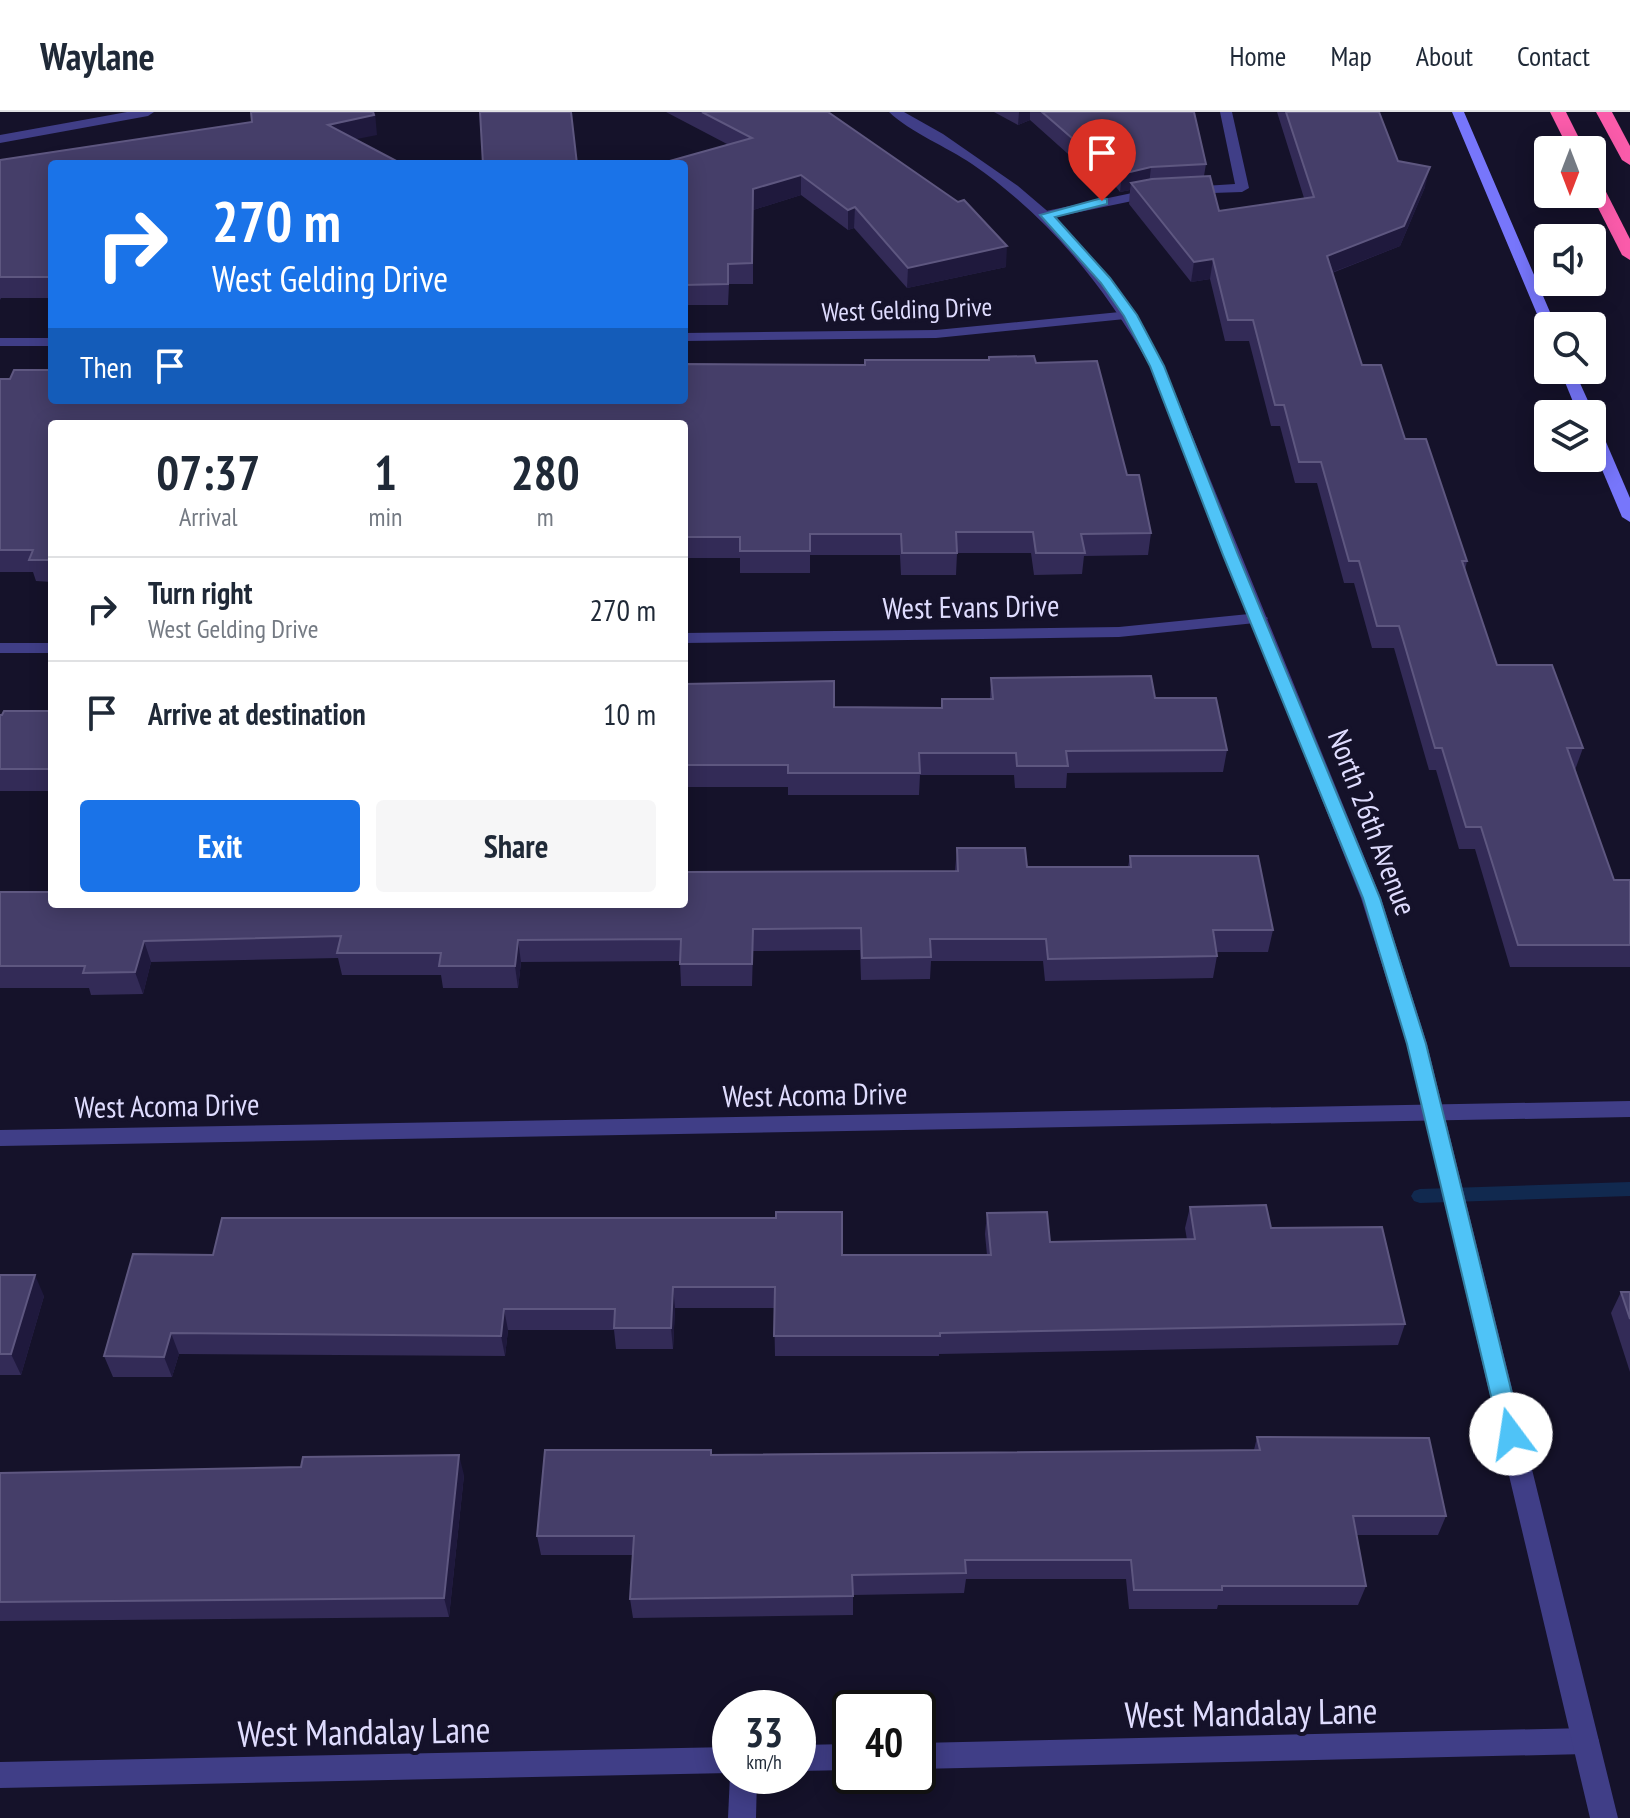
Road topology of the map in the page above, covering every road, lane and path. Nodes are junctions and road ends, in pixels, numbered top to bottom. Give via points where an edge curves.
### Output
1 (148, 112) edge
2 (895, 112) edge
3 (1226, 112) edge
4 (1458, 112) edge
5 (1558, 112) edge
6 (1604, 112) edge
7 (1570, 136) edge
8 (0, 139) edge
9 (1630, 160) edge
10 (1179, 191) edge
11 (1164, 192) edge
12 (1606, 208) edge
13 (1046, 215) junction
14 (1630, 255) edge
15 (1543, 312) edge
16 (1130, 315) junction
17 (688, 337) edge
18 (0, 342) edge
19 (48, 342) edge
20 (1606, 461) edge
21 (1630, 517) edge
22 (1259, 618) junction
23 (688, 638) edge
24 (0, 648) edge
25 (48, 648) edge
26 (1630, 1109) edge
27 (1433, 1114) junction
28 (0, 1138) edge
29 (1586, 1741) junction
30 (936, 1756) edge
31 (712, 1760) edge
32 (0, 1775) edge
33 (743, 1794) edge
34 (742, 1818) edge
35 (1604, 1818) edge

1 - 8 street
2 - 13 street, North 26th Avenue via 986,167
3 - 10 street via 1242,188
4 - 15 main road
5 - 7 highway
6 - 9 highway
11 - 13 street
12 - 14 highway
13 - 16 street, North 26th Avenue
16 - 17 street, West Gelding Drive via 936,334
16 - 22 street, North 26th Avenue via 1157,366
18 - 19 street
20 - 21 main road
22 - 23 street, West Evans Drive via 1119,632
22 - 27 street, North 26th Avenue via 1371,898
24 - 25 street
26 - 27 street, West Acoma Drive
27 - 28 street, West Acoma Drive
27 - 29 street, North 26th Avenue
29 - 30 street, West Mandalay Lane
29 - 35 street, North 26th Avenue
31 - 32 street, West Mandalay Lane
33 - 34 street

